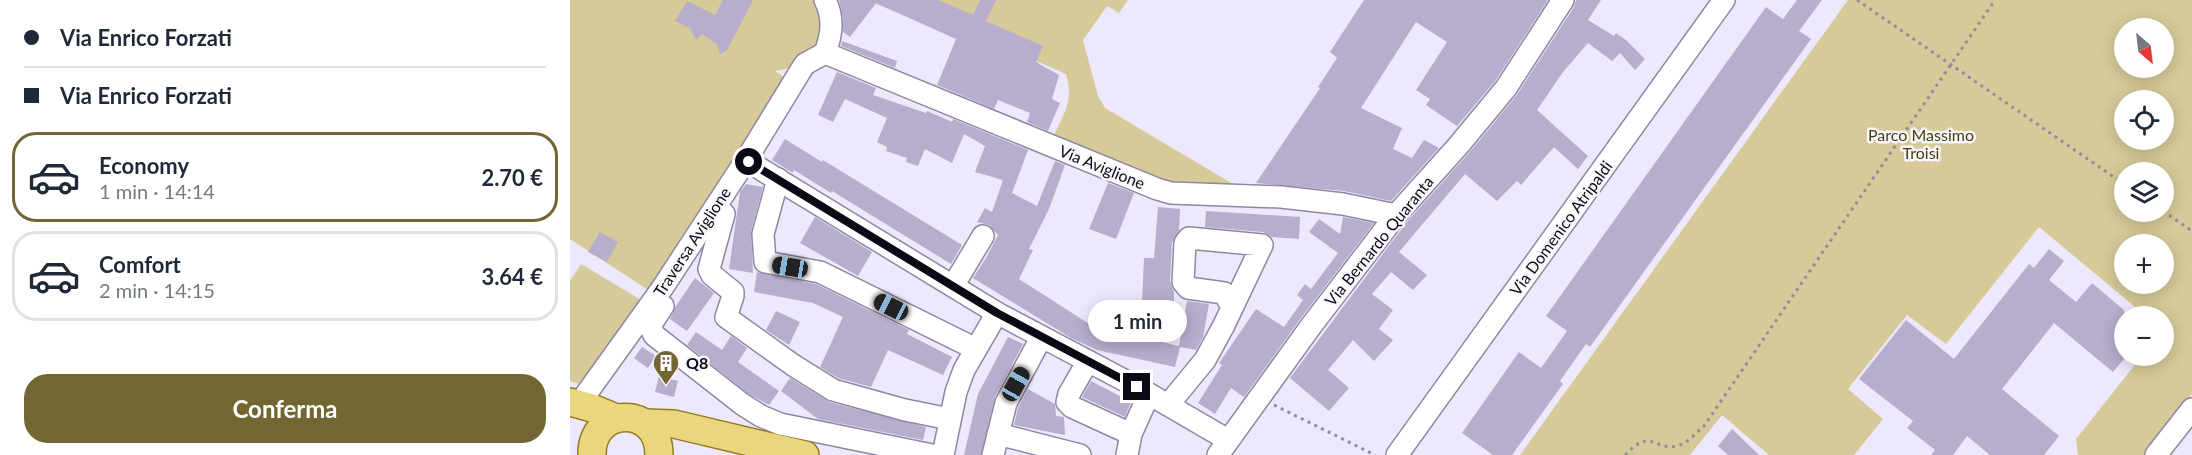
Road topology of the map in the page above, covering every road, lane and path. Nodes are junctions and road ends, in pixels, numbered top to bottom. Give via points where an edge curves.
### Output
1 (825, 0) edge
2 (1563, 0) edge
3 (1724, 0) edge
4 (1857, 0) edge
5 (1995, 0) edge
6 (825, 53) junction
7 (1951, 65) junction
8 (749, 162) dead end
9 (2114, 177) edge
10 (778, 179) junction
11 (724, 214) dead end
12 (1396, 215) junction
13 (2174, 219) edge
14 (2192, 231) edge
15 (983, 236) dead end
16 (690, 266) dead end
17 (953, 286) junction
18 (1232, 307) dead end
19 (997, 313) junction
20 (1041, 338) junction
21 (976, 349) junction
22 (1088, 361) junction
23 (1149, 394) junction
24 (1259, 397) junction
25 (575, 403) edge
26 (1168, 405) junction
27 (2192, 409) edge
28 (616, 418) junction
29 (950, 419) junction
30 (645, 423) junction
31 (998, 434) junction
32 (570, 443) edge
33 (1129, 445) edge
34 (1223, 448) edge
35 (585, 455) edge
36 (592, 455) edge
37 (659, 455) edge
38 (805, 455) edge
39 (932, 455) edge
40 (943, 455) edge
41 (993, 455) edge
42 (1080, 455) edge
43 (1375, 455) edge
44 (1397, 455) edge
45 (1625, 455) edge
46 (2156, 455) edge

1 - 6 street via 832,20
2 - 12 street, Via Bernardo Quaranta via 1506,88
3 - 44 street, Via Domenico Atripaldi
4 - 7 path
5 - 7 path
6 - 12 street, Via Aviglione via 1157,189 1172,193 1281,197
6 - 25 street, Traversa Aviglione via 801,70 663,287
7 - 9 path
7 - 45 path via 1704,426 1676,446 1645,441 1634,445
8 - 10 street
10 - 17 street
10 - 21 street via 763,234 765,262 820,272
11 - 29 street via 709,269 733,292 726,317 832,390
12 - 24 street, Via Bernardo Quaranta
13 - 14 path
15 - 17 street
16 - 39 street via 650,328 733,397 780,424
17 - 19 street
18 - 26 street via 1205,360
19 - 20 street
19 - 21 street
20 - 22 street
20 - 31 street via 1006,403
21 - 29 street via 956,392
22 - 23 street
22 - 33 street via 1068,402
23 - 26 street
23 - 33 street
24 - 34 street, Via Bernardo Quaranta
24 - 43 path
25 - 28 main road
26 - 34 street
27 - 46 street
28 - 30 main road
28 - 36 main road via 597,433
29 - 40 street
30 - 37 main road via 658,441
30 - 38 main road via 674,424
31 - 41 street
31 - 42 street
32 - 35 main road

